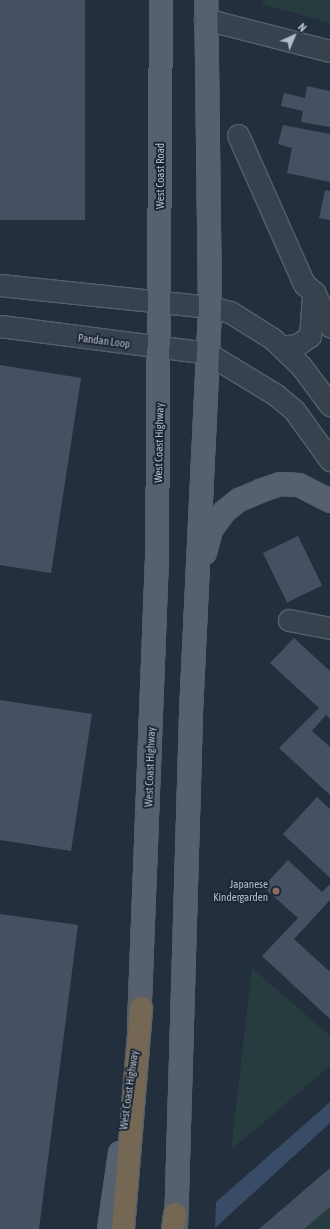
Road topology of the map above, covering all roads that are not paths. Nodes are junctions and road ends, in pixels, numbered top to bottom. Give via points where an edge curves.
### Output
1 (161, 0) edge
2 (205, 10) edge
3 (330, 51) edge
4 (238, 135) dead end
5 (0, 285) edge
6 (314, 292) junction
7 (160, 302) junction
8 (210, 307) junction
9 (0, 326) edge
10 (330, 327) edge
11 (160, 347) junction
12 (282, 348) junction
13 (208, 353) junction
14 (328, 397) edge
15 (330, 460) edge
16 (330, 501) edge
17 (196, 587) junction
18 (288, 620) dead end
19 (330, 628) edge
20 (141, 1008) junction
21 (175, 1224) edge
22 (109, 1229) edge
23 (123, 1229) edge

1 - 7 main road, West Coast Road
2 - 3 street
2 - 8 main road
4 - 6 street via 304,284
5 - 7 street
6 - 10 street
6 - 12 street via 310,336 298,345
7 - 8 street
7 - 11 main road, West Coast Highway
8 - 12 street via 230,312 273,339
8 - 13 main road
9 - 11 street, Pandan Loop
11 - 13 street, Pandan Loop
11 - 20 main road, West Coast Highway via 157,567
12 - 14 street
13 - 15 street via 276,395 294,410
13 - 17 main road
16 - 17 main road via 299,485 280,484 239,500 224,512 211,530
17 - 21 main road
18 - 19 street
20 - 22 main road, West Coast Highway
20 - 23 highway

